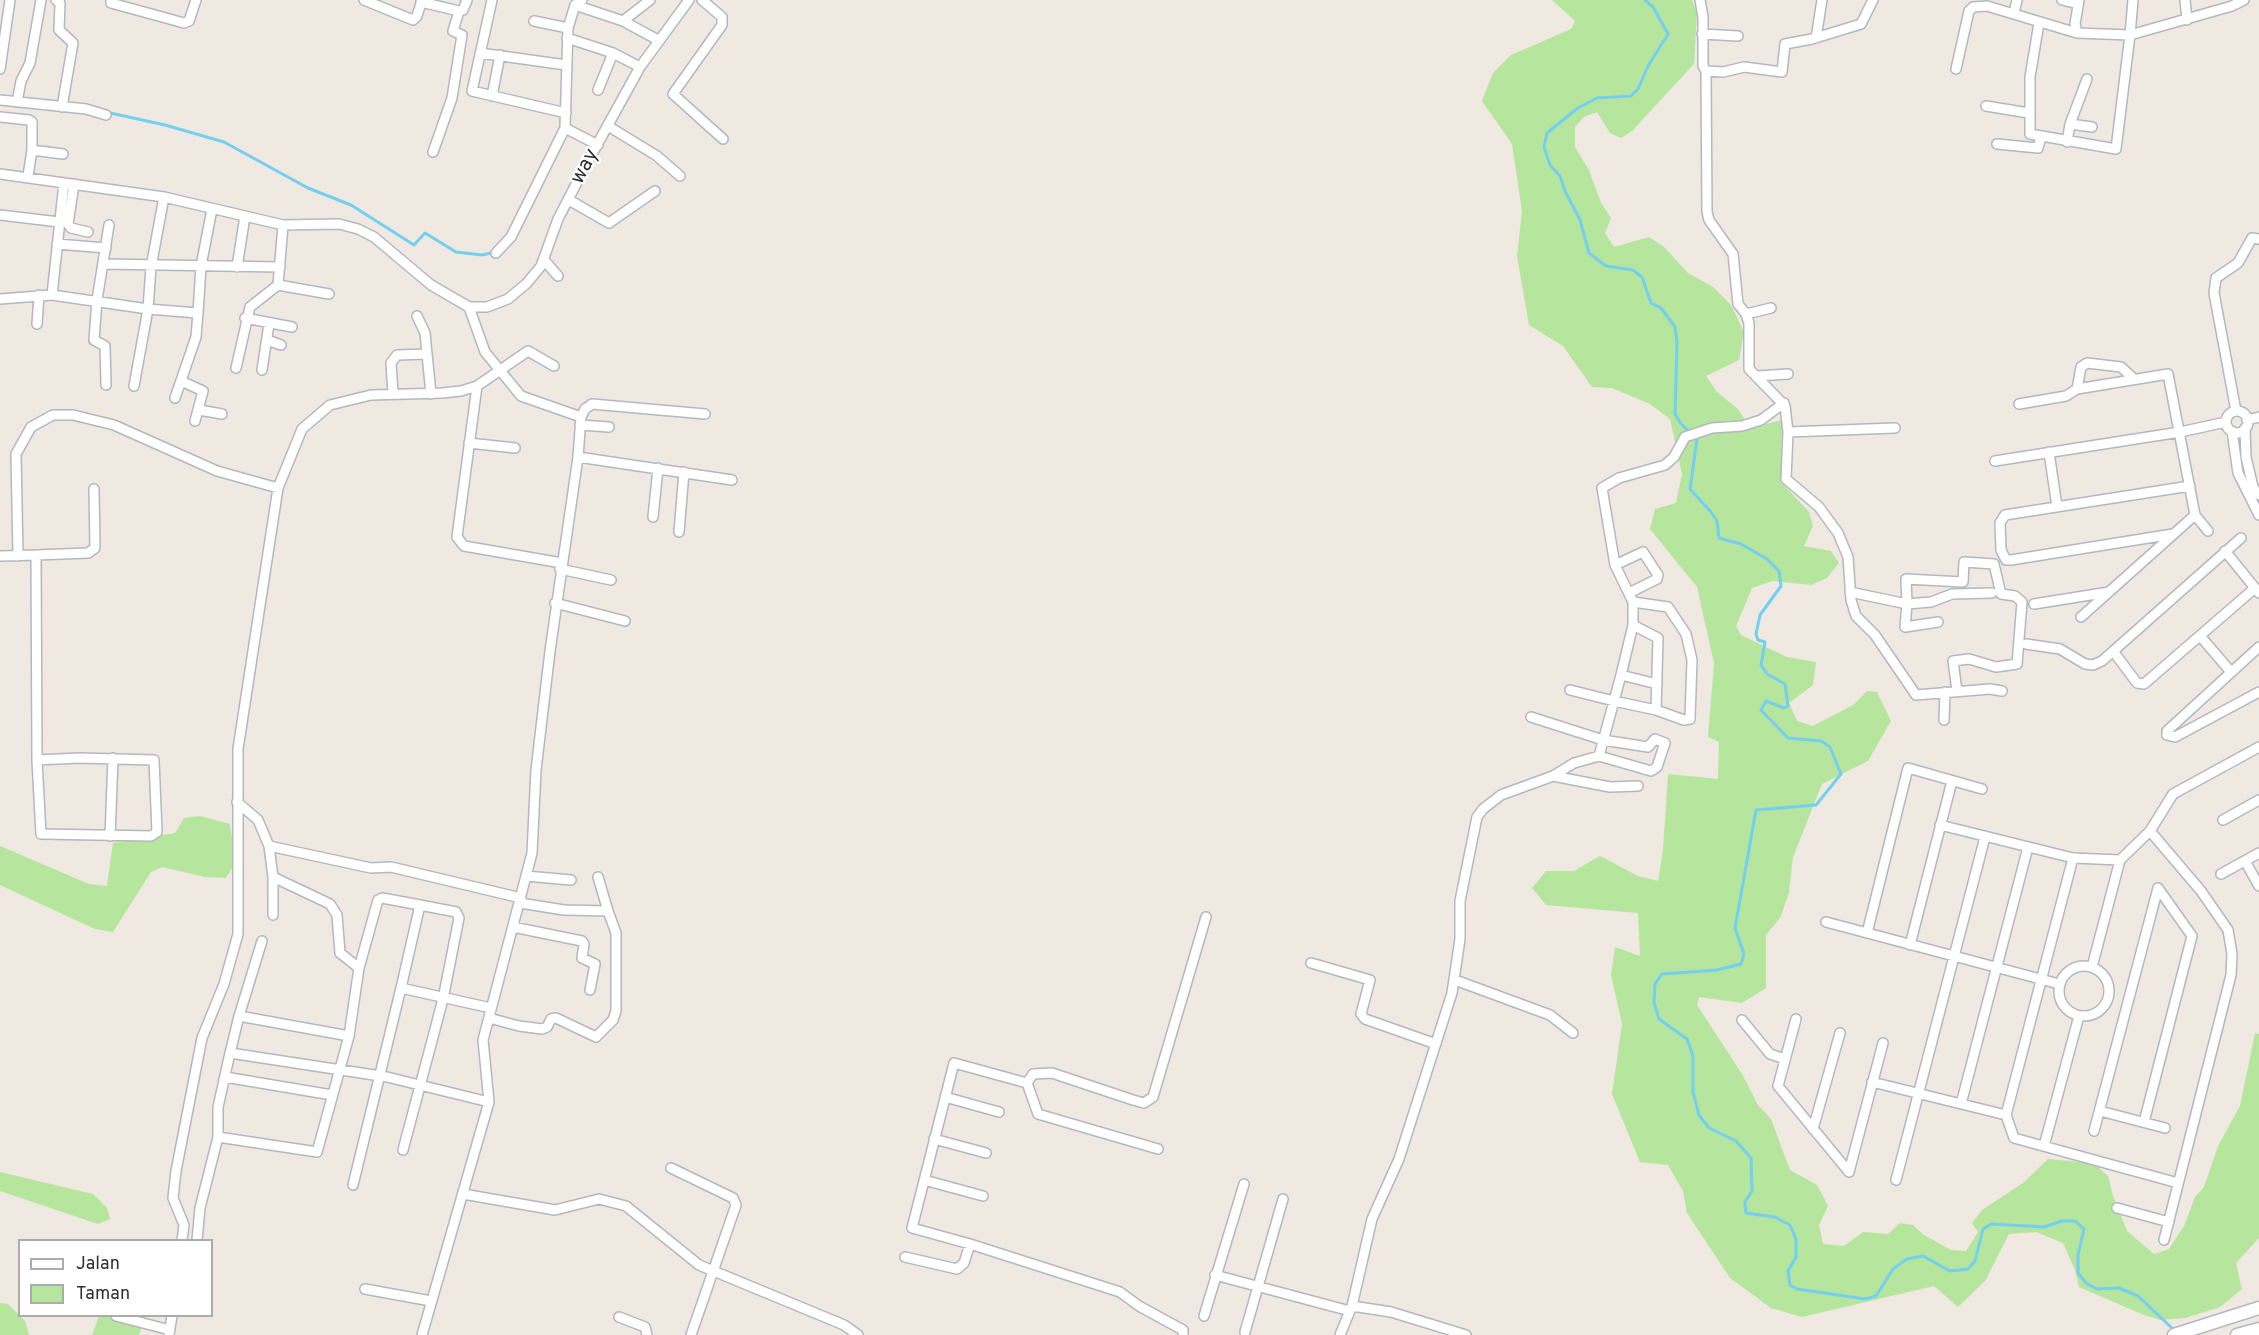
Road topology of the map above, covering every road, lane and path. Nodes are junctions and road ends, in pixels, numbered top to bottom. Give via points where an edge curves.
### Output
1 (10, 0) edge
2 (41, 0) edge
3 (56, 0) edge
4 (111, 0) edge
5 (196, 0) edge
6 (364, 0) edge
7 (467, 0) edge
8 (492, 0) edge
9 (650, 0) edge
10 (689, 0) edge
11 (702, 0) edge
12 (1700, 0) edge
13 (1822, 0) edge
14 (1873, 0) edge
15 (2017, 0) edge
16 (2062, 0) edge
17 (2133, 0) edge
18 (2185, 0) edge
19 (2244, 0) edge
20 (421, 1) edge
21 (375, 2) edge
22 (2079, 2) edge
23 (579, 3) edge
24 (1974, 3) edge
25 (2232, 3) edge
26 (459, 11) junction
27 (2013, 13) junction
28 (2187, 20) junction
29 (534, 21) dead end
30 (623, 21) junction
31 (2039, 23) junction
32 (567, 33) junction
33 (2077, 33) junction
34 (1702, 34) junction
35 (2130, 35) junction
36 (1738, 36) dead end
37 (1816, 38) junction
38 (657, 40) junction
39 (480, 53) junction
40 (614, 54) junction
41 (500, 55) junction
42 (566, 65) junction
43 (640, 67) junction
44 (0, 69) edge
45 (1956, 69) dead end
46 (1706, 71) junction
47 (2086, 80) dead end
48 (598, 90) dead end
49 (492, 96) junction
50 (0, 100) edge
51 (16, 102) junction
52 (1986, 106) dead end
53 (62, 107) junction
54 (566, 113) junction
55 (2029, 113) junction
56 (106, 115) dead end
57 (0, 117) edge
58 (2070, 124) junction
59 (608, 126) junction
60 (2092, 127) dead end
61 (565, 128) junction
62 (2041, 137) junction
63 (723, 139) dead end
64 (2067, 142) junction
65 (1996, 144) dead end
66 (598, 145) junction
67 (32, 150) junction
68 (434, 152) dead end
69 (63, 154) dead end
70 (0, 174) edge
71 (28, 176) junction
72 (680, 176) dead end
73 (69, 184) junction
74 (655, 191) dead end
75 (164, 197) junction
76 (569, 200) junction
77 (212, 209) junction
78 (0, 215) edge
79 (245, 216) junction
80 (59, 222) junction
81 (109, 225) dead end
82 (283, 225) junction
83 (88, 232) dead end
84 (2259, 239) edge
85 (57, 244) junction
86 (106, 248) junction
87 (496, 253) dead end
88 (544, 260) junction
89 (103, 264) junction
90 (201, 266) junction
91 (151, 267) junction
92 (237, 267) junction
93 (279, 267) junction
94 (558, 276) dead end
95 (278, 285) junction
96 (329, 294) dead end
97 (39, 296) junction
98 (52, 296) junction
99 (0, 299) edge
100 (97, 300) junction
101 (468, 307) junction
102 (1772, 308) dead end
103 (148, 309) junction
104 (198, 313) junction
105 (1746, 314) junction
106 (417, 316) dead end
107 (245, 318) junction
108 (37, 324) dead end
109 (269, 324) junction
110 (292, 327) dead end
111 (267, 340) junction
112 (281, 345) dead end
113 (427, 354) junction
114 (554, 366) dead end
115 (236, 368) dead end
116 (262, 370) dead end
117 (501, 371) junction
118 (1788, 374) dead end
119 (1757, 376) junction
120 (2134, 380) junction
121 (181, 381) junction
122 (106, 385) dead end
123 (134, 386) dead end
124 (477, 386) junction
125 (2077, 389) junction
126 (393, 394) junction
127 (430, 394) junction
128 (175, 398) dead end
129 (1784, 403) junction
130 (2019, 404) dead end
131 (199, 410) junction
132 (2235, 411) junction
133 (222, 414) dead end
134 (705, 414) dead end
135 (2259, 417) edge
136 (581, 421) junction
137 (195, 422) dead end
138 (2226, 422) junction
139 (2246, 424) junction
140 (609, 427) dead end
141 (1894, 428) dead end
142 (2232, 431) junction
143 (1788, 432) junction
144 (2180, 432) junction
145 (470, 443) junction
146 (515, 448) dead end
147 (2049, 452) junction
148 (578, 457) junction
149 (1995, 461) dead end
150 (658, 468) junction
151 (684, 472) junction
152 (732, 480) dead end
153 (2190, 486) junction
154 (278, 488) junction
155 (94, 489) dead end
156 (2257, 499) edge
157 (2057, 507) junction
158 (2195, 515) junction
159 (2259, 515) edge
160 (653, 517) dead end
161 (2208, 531) dead end
162 (679, 532) dead end
163 (2173, 534) junction
164 (2241, 538) dead end
165 (2225, 551) junction
166 (36, 555) junction
167 (0, 556) edge
168 (18, 556) junction
169 (1615, 565) junction
170 (561, 566) junction
171 (611, 580) dead end
172 (2257, 590) edge
173 (1850, 592) junction
174 (2109, 592) junction
175 (1992, 593) dead end
176 (1632, 597) junction
177 (555, 603) junction
178 (1907, 604) junction
179 (2034, 604) dead end
180 (2081, 617) dead end
181 (625, 621) dead end
182 (1938, 622) dead end
183 (1633, 625) junction
184 (2201, 637) junction
185 (2026, 644) dead end
186 (2259, 647) edge
187 (2113, 651) junction
188 (2232, 672) junction
189 (1621, 675) junction
190 (1657, 684) junction
191 (1570, 690) dead end
192 (2002, 691) dead end
193 (1945, 692) junction
194 (1957, 692) junction
195 (2259, 692) edge
196 (1614, 701) junction
197 (1656, 710) junction
198 (1531, 717) dead end
199 (1944, 720) dead end
200 (1603, 740) junction
201 (2259, 747) edge
202 (1599, 756) junction
203 (113, 759) junction
204 (37, 760) junction
205 (1553, 776) junction
206 (1952, 781) junction
207 (1638, 786) dead end
208 (1982, 789) dead end
209 (2259, 800) edge
210 (237, 802) junction
211 (2223, 820) dead end
212 (1940, 825) junction
213 (2150, 831) junction
214 (110, 836) junction
215 (1985, 837) junction
216 (269, 846) junction
217 (2028, 847) junction
218 (2259, 853) edge
219 (2073, 858) junction
220 (2120, 860) junction
221 (2245, 861) junction
222 (2221, 874) dead end
223 (526, 876) junction
224 (273, 877) junction
225 (598, 877) dead end
226 (571, 880) dead end
227 (2259, 886) edge
228 (520, 901) junction
229 (420, 905) junction
230 (608, 911) junction
231 (273, 915) dead end
232 (1206, 917) dead end
233 (1826, 922) dead end
234 (513, 927) junction
235 (1867, 933) junction
236 (262, 941) dead end
237 (1910, 945) junction
238 (1954, 956) junction
239 (1311, 963) dead end
240 (2091, 967) junction
241 (359, 968) junction
242 (1997, 968) junction
243 (2041, 979) junction
244 (1455, 980) junction
245 (2060, 984) junction
246 (401, 988) junction
247 (590, 990) dead end
248 (2109, 997) junction
249 (443, 999) junction
250 (2128, 1002) junction
251 (490, 1013) junction
252 (239, 1016) junction
253 (2079, 1016) junction
254 (1796, 1019) dead end
255 (1742, 1020) dead end
256 (1573, 1033) dead end
257 (1840, 1034) dead end
258 (349, 1036) junction
259 (1883, 1043) dead end
260 (1436, 1044) junction
261 (231, 1053) junction
262 (1785, 1059) junction
263 (339, 1070) junction
264 (378, 1076) junction
265 (225, 1077) junction
266 (1872, 1082) junction
267 (419, 1083) junction
268 (1027, 1083) junction
269 (1919, 1094) junction
270 (332, 1095) junction
271 (945, 1097) junction
272 (489, 1102) junction
273 (1961, 1104) junction
274 (2100, 1111) junction
275 (999, 1112) dead end
276 (2006, 1115) junction
277 (2144, 1122) junction
278 (1813, 1128) junction
279 (2165, 1128) dead end
280 (2094, 1131) dead end
281 (218, 1137) junction
282 (934, 1139) junction
283 (2044, 1146) junction
284 (403, 1149) dead end
285 (1158, 1149) dead end
286 (986, 1153) dead end
287 (671, 1168) dead end
288 (924, 1180) junction
289 (1896, 1180) dead end
290 (2178, 1183) junction
291 (1244, 1184) dead end
292 (353, 1185) dead end
293 (463, 1194) junction
294 (983, 1196) dead end
295 (1283, 1198) dead end
296 (2117, 1208) dead end
297 (2169, 1222) junction
298 (182, 1239) edge
299 (197, 1239) edge
300 (2164, 1240) dead end
301 (970, 1244) junction
302 (905, 1257) dead end
303 (714, 1271) junction
304 (1215, 1275) junction
305 (1258, 1287) junction
306 (365, 1289) dead end
307 (431, 1301) junction
308 (1351, 1308) junction
309 (2259, 1308) edge
310 (119, 1317) edge
311 (172, 1317) edge
312 (619, 1317) dead end
313 (1204, 1317) dead end
314 (2259, 1329) edge
315 (1245, 1332) dead end
316 (170, 1333) edge
317 (422, 1335) edge
318 (647, 1335) edge
319 (691, 1335) edge
320 (858, 1335) edge
321 (1183, 1335) edge
322 (1340, 1335) edge
323 (1466, 1335) edge
324 (2174, 1335) edge
325 (2237, 1335) edge

1 - 44 street
2 - 51 street via 30,63
3 - 53 street via 60,3 59,30 73,43
4 - 5 street via 184,23 189,21
6 - 21 street
7 - 26 street
8 - 39 street
9 - 30 street
10 - 38 street, way
11 - 63 street via 722,17 722,25 673,94
12 - 34 street
13 - 37 street
14 - 37 street via 1861,24
15 - 27 street
16 - 22 street
17 - 35 street
18 - 28 street
19 - 25 street
20 - 21 street via 413,20
20 - 26 street
22 - 33 street
23 - 30 street
23 - 32 street
24 - 27 street
24 - 45 street
25 - 28 street
26 - 68 street via 453,31 462,35 450,104
27 - 31 street
28 - 35 street
29 - 32 street
30 - 38 street
31 - 33 street
31 - 55 street
32 - 40 street
32 - 42 street
33 - 35 street
34 - 36 street
34 - 46 street
35 - 64 street via 2117,148
37 - 46 street via 1785,44 1782,72 1744,67
38 - 43 street, way
39 - 41 street
39 - 49 street via 472,92
40 - 43 street
40 - 48 street
41 - 42 street
41 - 49 street
42 - 54 street
43 - 59 street, way
46 - 105 street via 1707,212 1733,254 1738,304
47 - 58 street
49 - 54 street
50 - 51 street
51 - 53 street
52 - 55 street
53 - 56 street
54 - 61 street
55 - 62 street via 2030,134
57 - 67 street via 31,120
58 - 60 street
58 - 64 street
59 - 66 street, way
59 - 72 street via 657,156
61 - 66 street
61 - 87 street via 512,237
62 - 64 street
62 - 65 street via 2038,148
66 - 76 street, way
67 - 69 street
67 - 71 street
70 - 71 street
71 - 73 street
73 - 75 street
73 - 80 street
73 - 83 street via 68,224
74 - 76 street via 609,223
75 - 77 street
75 - 91 street
76 - 88 street, way
77 - 79 street
77 - 90 street
78 - 80 street
79 - 82 street
79 - 92 street
80 - 85 street
81 - 86 street
82 - 93 street
82 - 101 street via 339,224 358,229 374,237 431,285
84 - 132 street via 2253,238 2238,263 2216,278 2214,293
85 - 86 street
85 - 98 street
86 - 89 street
88 - 94 street
88 - 101 street, way via 527,283 508,298 487,307
89 - 91 street
89 - 100 street
90 - 91 street
90 - 92 street
90 - 104 street
91 - 103 street
92 - 93 street
93 - 95 street
95 - 96 street
95 - 107 street via 255,301
97 - 98 street
97 - 99 street
97 - 108 street
98 - 100 street
100 - 103 street
100 - 122 street via 94,340 105,346
101 - 117 street via 486,352
102 - 105 street
103 - 104 street
103 - 123 street
104 - 121 street via 196,338
105 - 119 street via 1748,365
106 - 113 street via 425,333
107 - 109 street
107 - 115 street
109 - 110 street
109 - 111 street
111 - 112 street
111 - 116 street
113 - 126 street via 393,358
113 - 127 street
114 - 117 street via 528,351
117 - 124 street
117 - 136 street via 521,396
118 - 119 street
119 - 129 street
120 - 125 street
120 - 125 street via 2121,368 2087,363 2081,368
120 - 144 street via 2169,375
121 - 128 street
121 - 131 street via 203,391
124 - 127 street
124 - 145 street
125 - 130 street via 2066,396
126 - 127 street
126 - 154 street via 330,405 317,414 302,429
129 - 143 street
129 - 169 street via 1767,417 1742,426 1712,428 1686,437 1665,465 1618,478 1602,488
131 - 133 street
131 - 137 street
132 - 138 street
132 - 139 street via 2243,413
134 - 136 street via 592,404 585,409
135 - 139 street
136 - 140 street
136 - 148 street
138 - 142 street
138 - 144 street
139 - 142 street via 2240,432
139 - 156 street via 2246,457
141 - 143 street
142 - 156 street via 2238,473
143 - 173 street via 1786,479 1819,507 1838,533 1848,556
144 - 147 street
144 - 153 street
145 - 146 street
145 - 170 street via 459,543
147 - 149 street
147 - 157 street
148 - 150 street
148 - 170 street
150 - 151 street
150 - 160 street
151 - 152 street
151 - 162 street
153 - 157 street
153 - 158 street
154 - 168 street via 217,471 114,425 73,415 53,415 31,427 16,454
154 - 210 street via 238,749
155 - 166 street via 95,548 88,553
156 - 159 street
157 - 163 street via 2002,517 2001,550 2006,560
158 - 161 street
158 - 163 street
163 - 174 street
164 - 165 street
165 - 172 street
165 - 187 street
166 - 168 street
166 - 204 street
167 - 168 street
169 - 176 street
169 - 176 street via 1643,552 1658,575 1658,579
170 - 171 street
170 - 177 street
172 - 184 street
173 - 178 street
173 - 193 street via 1857,618 1875,635 1916,695
174 - 179 street
174 - 180 street
175 - 178 street via 1953,594 1931,602
176 - 183 street
176 - 197 street via 1668,607 1686,634 1692,660 1690,719
177 - 181 street
177 - 223 street via 536,770 532,853
178 - 182 street via 1905,627
178 - 194 street via 1906,579 1963,582 1965,562 1995,565 2001,594 2015,596 2022,602 2017,664 1996,667 1969,659 1953,661
183 - 189 street
183 - 190 street via 1658,638
184 - 187 street via 2144,684 2138,683
184 - 188 street
185 - 187 street via 2060,650 2093,665
186 - 188 street
188 - 195 street via 2167,735 2175,737
189 - 190 street
189 - 196 street
190 - 197 street
191 - 196 street
192 - 194 street
193 - 194 street
193 - 199 street
196 - 197 street
196 - 200 street
198 - 200 street
200 - 202 street
200 - 202 street via 1648,747 1657,739 1666,745 1657,767 1651,771
201 - 213 street via 2173,794
202 - 205 street via 1574,763
203 - 204 street
203 - 214 street
203 - 214 street via 150,759 156,763 157,832 151,836
204 - 214 street via 41,834
205 - 207 street via 1610,787
205 - 244 street via 1501,795 1477,817 1460,901
206 - 208 street
206 - 212 street
206 - 235 street via 1908,768
209 - 211 street
210 - 216 street via 258,820
210 - 298 street via 238,934 224,984 201,1038 176,1171 173,1198 184,1225
212 - 215 street
212 - 237 street
213 - 220 street
213 - 290 street via 2228,930 2232,954 2231,975
215 - 217 street
215 - 238 street
216 - 224 street
216 - 228 street via 371,868 391,867
217 - 219 street
217 - 242 street
218 - 221 street
219 - 220 street
219 - 243 street
220 - 240 street
221 - 222 street
221 - 227 street
223 - 226 street
223 - 228 street
224 - 231 street
224 - 241 street via 330,904 336,915 340,952
225 - 230 street
228 - 230 street via 564,910
228 - 234 street
229 - 241 street via 389,898 378,900
229 - 246 street
229 - 249 street via 459,915
230 - 251 street via 616,933 616,1011 613,1020 596,1037 556,1018 542,1029 519,1026
232 - 268 street via 1153,1097 1144,1102 1133,1100 1052,1073 1033,1074
233 - 235 street
234 - 247 street via 582,941 582,957 595,964
234 - 251 street
235 - 237 street
236 - 252 street
237 - 238 street
238 - 242 street
238 - 269 street
239 - 260 street via 1370,980 1361,1014 1365,1019
240 - 245 street via 2078,966 2066,972
240 - 248 street via 2106,979
241 - 258 street
242 - 243 street
242 - 273 street
243 - 245 street
243 - 276 street
244 - 256 street via 1550,1015
244 - 260 street
245 - 253 street via 2059,998 2066,1009
246 - 249 street
246 - 264 street
248 - 250 street
248 - 253 street via 2097,1012
249 - 251 street
249 - 267 street
250 - 274 street
250 - 277 street via 2158,888 2192,936
251 - 272 street via 483,1040
252 - 258 street
252 - 261 street
253 - 283 street
254 - 262 street
255 - 262 street via 1770,1054
257 - 278 street
258 - 263 street
259 - 266 street
260 - 308 street via 1399,1159 1372,1219
261 - 263 street
261 - 265 street
262 - 278 street via 1778,1086
263 - 264 street
263 - 270 street
264 - 267 street
264 - 292 street
265 - 270 street
265 - 281 street via 218,1107
266 - 269 street
266 - 278 street via 1849,1172
267 - 272 street
267 - 284 street
268 - 271 street via 954,1063
268 - 285 street via 1038,1114
269 - 273 street
269 - 289 street
270 - 281 street via 316,1152
271 - 275 street
271 - 282 street
272 - 293 street
273 - 276 street
274 - 277 street
274 - 280 street
276 - 283 street via 2014,1138
277 - 279 street
281 - 299 street via 200,1208
282 - 286 street
282 - 288 street
283 - 290 street
287 - 303 street via 735,1201
288 - 294 street
288 - 301 street via 912,1228
290 - 297 street
291 - 304 street
293 - 303 street via 536,1209 566,1209 599,1199 626,1206 699,1265
293 - 307 street
295 - 305 street
296 - 297 street
297 - 300 street
301 - 302 street via 964,1263 957,1269
301 - 321 street via 1120,1292 1183,1330
303 - 319 street
303 - 320 street via 844,1325
304 - 305 street
304 - 313 street
305 - 308 street
305 - 315 street
306 - 307 street
307 - 317 street
308 - 322 street
308 - 323 street via 1391,1312
309 - 324 main road
310 - 316 street
311 - 316 street
312 - 318 street via 645,1327
314 - 325 main road

